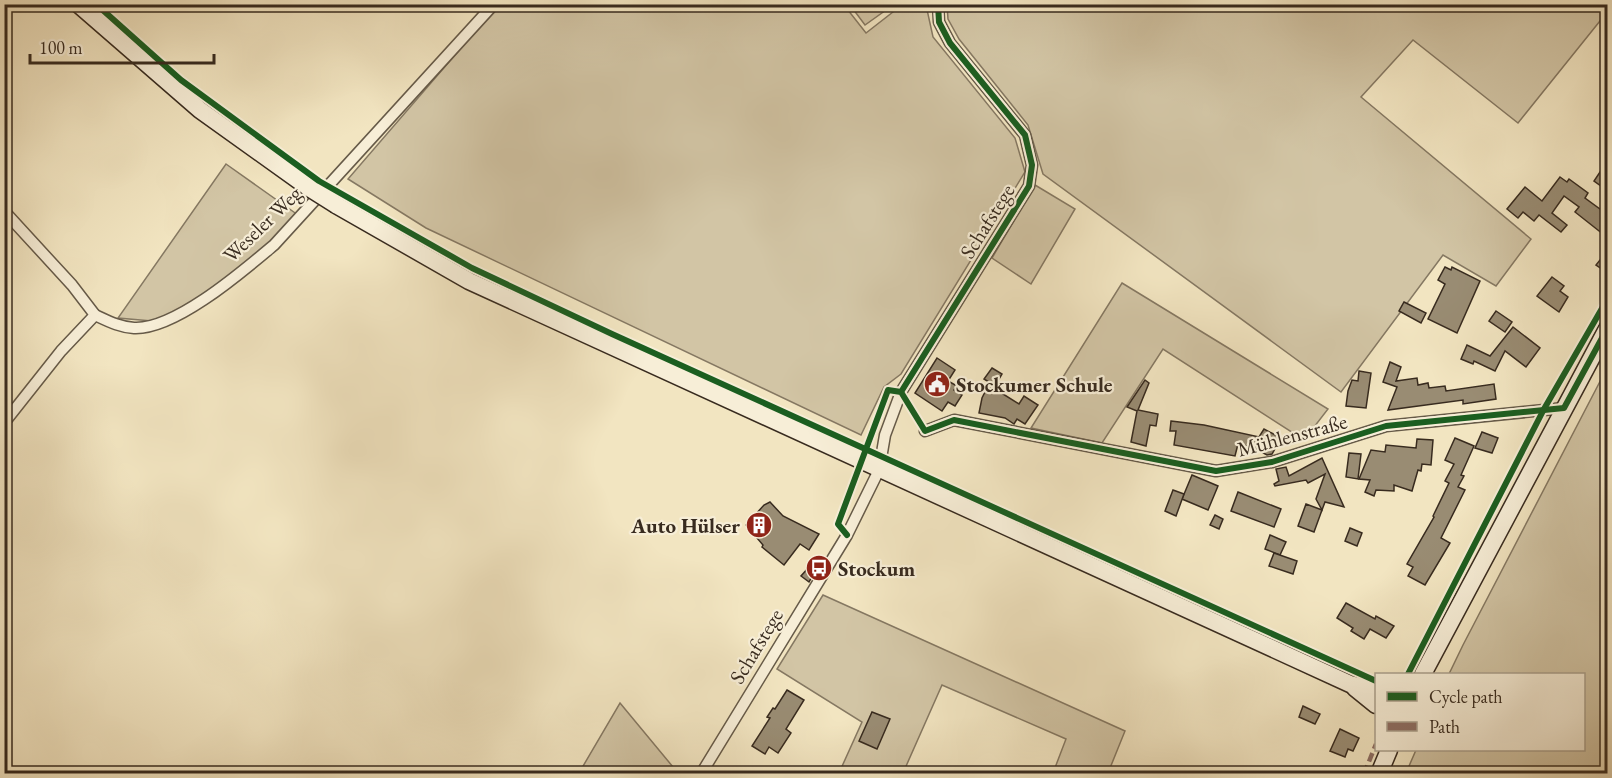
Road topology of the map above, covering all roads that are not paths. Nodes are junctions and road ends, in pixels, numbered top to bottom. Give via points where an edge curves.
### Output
1 (78, 4) edge
2 (494, 4) edge
3 (938, 4) edge
4 (4, 211) edge
5 (95, 315) junction
6 (1608, 327) edge
7 (1564, 408) junction
8 (4, 423) edge
9 (925, 431) dead end
10 (866, 464) junction
11 (1424, 673) edge
12 (1350, 684) junction
13 (1375, 690) edge
14 (1375, 703) edge
15 (1389, 751) edge
16 (701, 774) edge
17 (1379, 774) edge

1 - 10 main road, bridge via 200,110 336,205 470,281
2 - 5 street, Weseler Weg via 274,245 239,274 206,298 153,326 115,325
3 - 10 street, Schafstege via 939,22 950,43 1024,135 1032,165 1029,186 901,392 885,435
4 - 5 street
5 - 8 street
6 - 7 main road
7 - 9 street, Mühlenstraße via 1386,426 1272,462 1216,471 954,420
7 - 11 main road
10 - 12 main road
10 - 16 street, Schafstege via 847,535
12 - 13 main road
12 - 14 main road
15 - 17 main road

